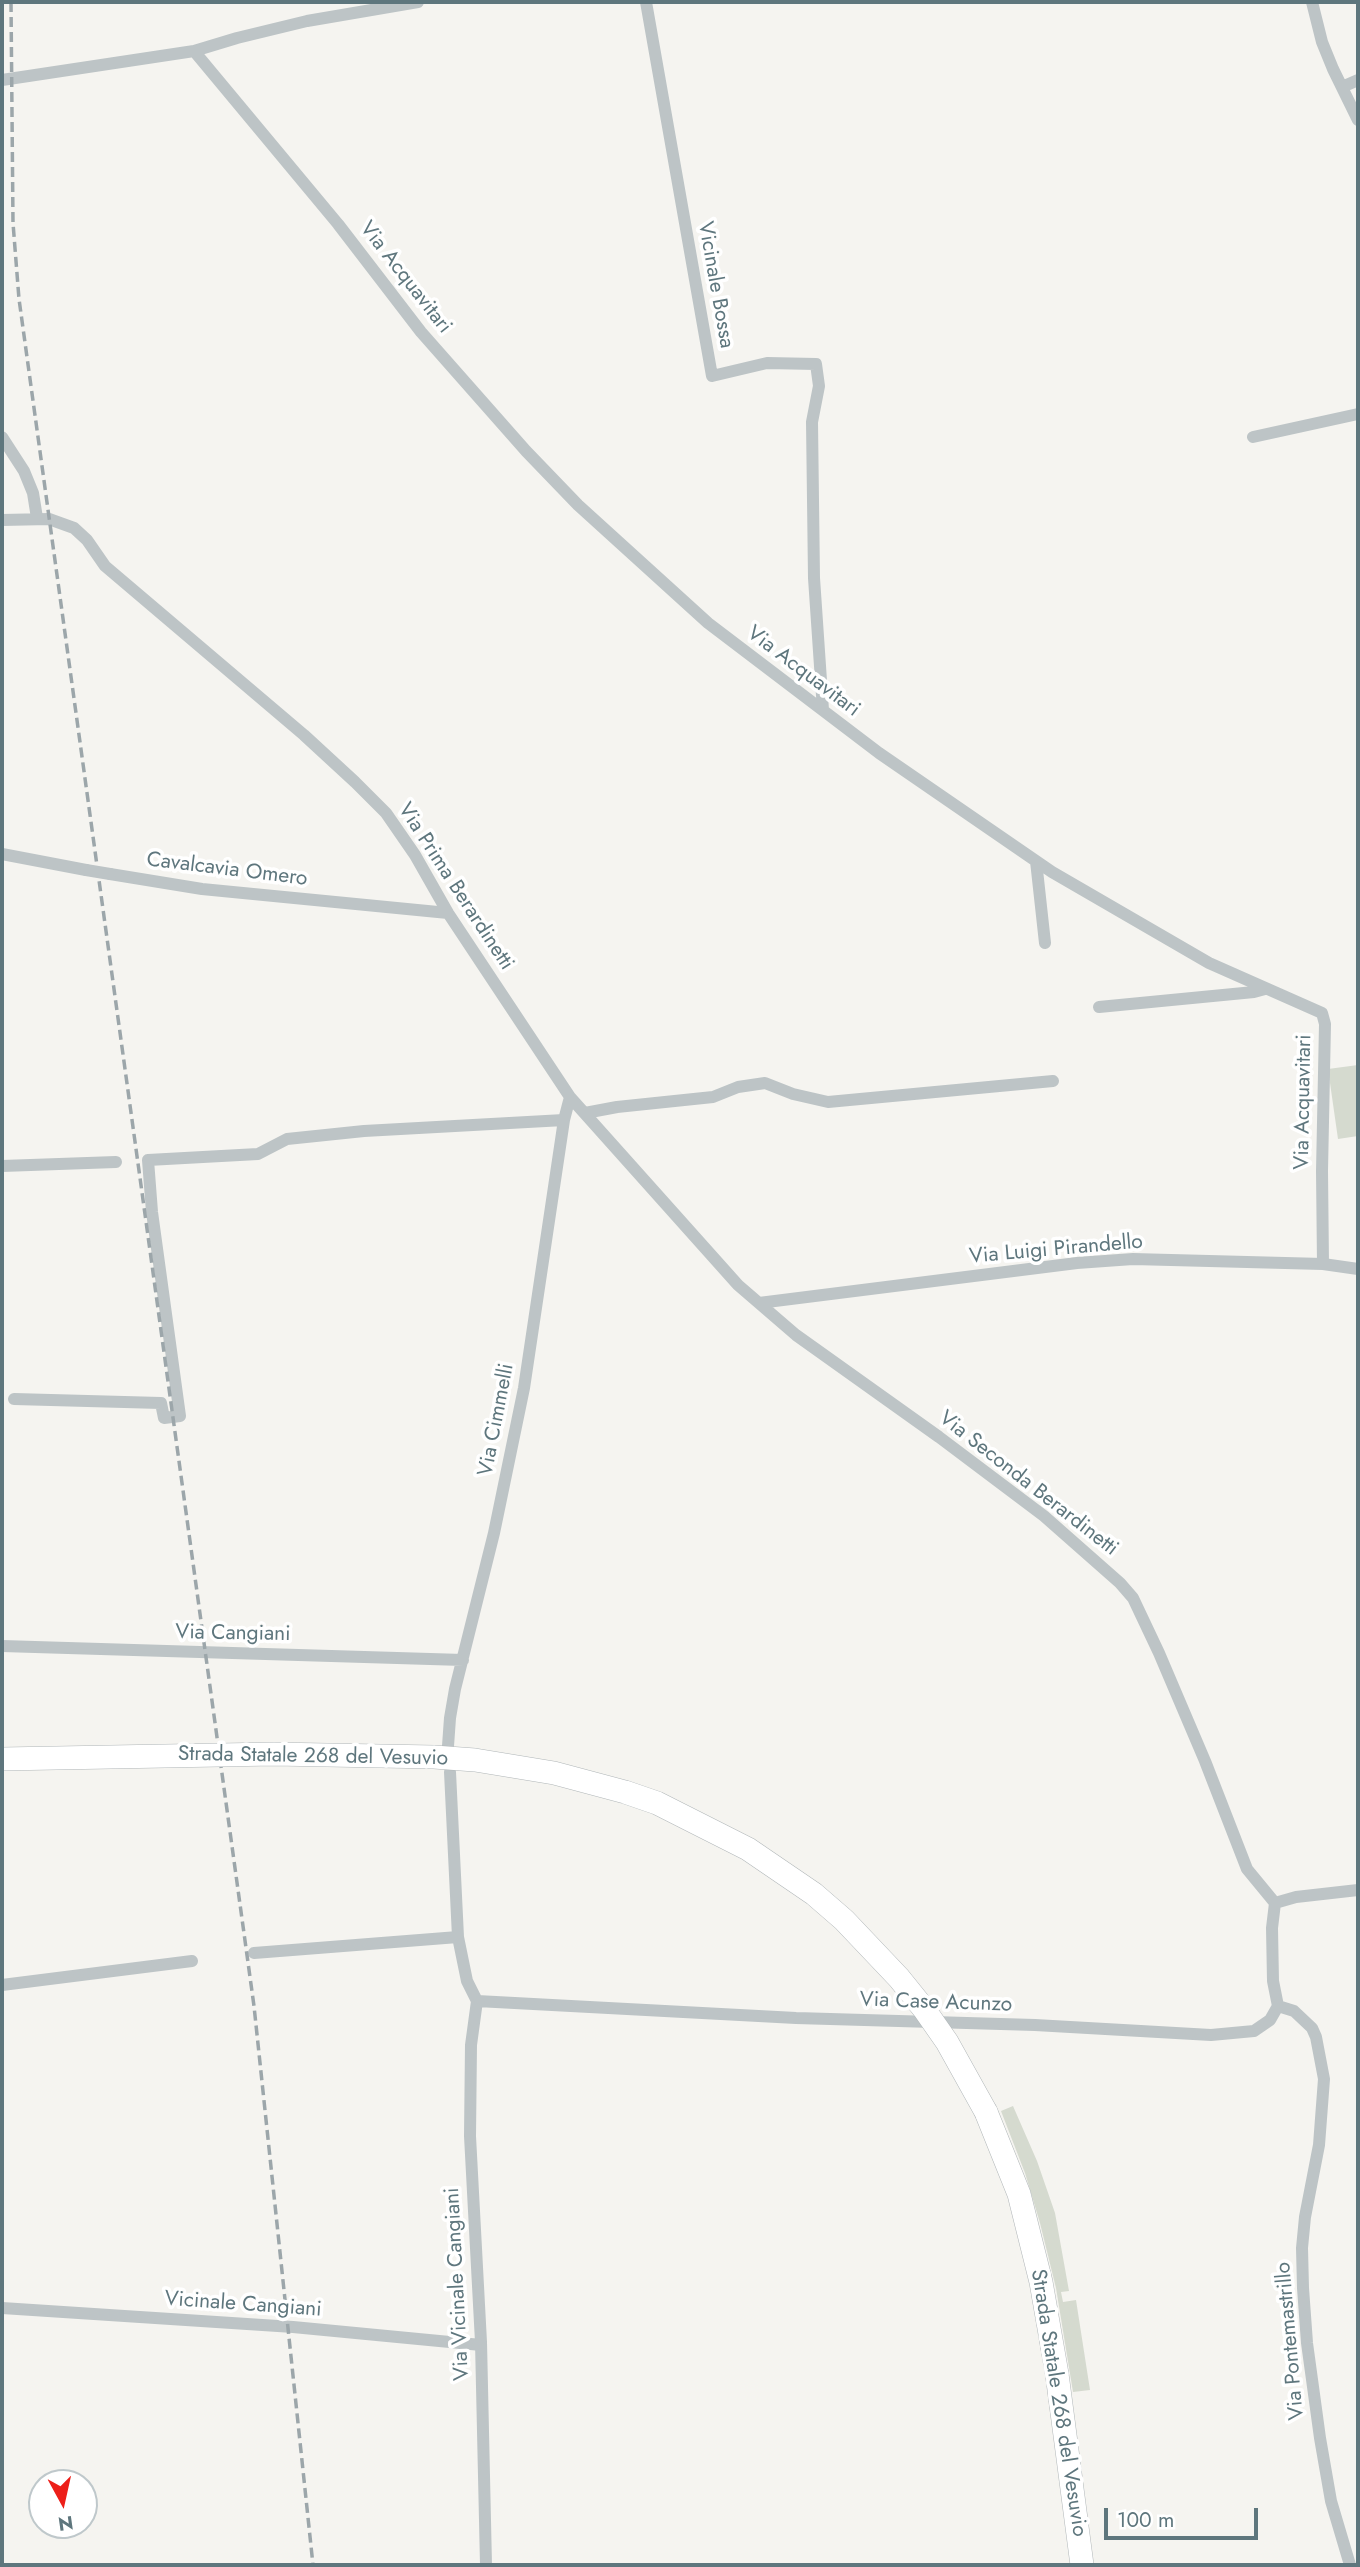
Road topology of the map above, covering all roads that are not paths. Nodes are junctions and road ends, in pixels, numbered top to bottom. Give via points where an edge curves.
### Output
1 (418, 2) edge
2 (646, 2) edge
3 (1312, 2) edge
4 (194, 51) junction
5 (2, 80) edge
6 (1358, 80) edge
7 (1342, 87) junction
8 (1358, 120) edge
9 (1358, 414) edge
10 (2, 437) edge
11 (1253, 437) dead end
12 (37, 518) junction
13 (2, 520) edge
14 (823, 710) junction
15 (2, 854) edge
16 (1036, 861) junction
17 (449, 913) junction
18 (1045, 943) dead end
19 (1265, 989) junction
20 (1099, 1007) dead end
21 (1053, 1081) dead end
22 (570, 1097) junction
23 (585, 1113) junction
24 (564, 1120) junction
25 (116, 1162) dead end
26 (2, 1166) edge
27 (1323, 1264) junction
28 (1358, 1269) edge
29 (759, 1303) junction
30 (14, 1399) dead end
31 (2, 1646) edge
32 (463, 1660) junction
33 (448, 1746) dead end
34 (2, 1759) edge
35 (450, 1772) dead end
36 (1358, 1890) edge
37 (1275, 1903) junction
38 (458, 1937) junction
39 (254, 1953) dead end
40 (192, 1961) dead end
41 (2, 1985) edge
42 (477, 2001) junction
43 (1278, 2006) junction
44 (2, 2308) edge
45 (481, 2345) junction
46 (1082, 2564) edge
47 (486, 2565) edge
48 (1350, 2565) edge

1 - 4 street via 307,21
2 - 14 street, Vicinale Bossa via 712,376 767,363 816,364 814,578
3 - 7 street via 1322,43
4 - 5 street
4 - 14 street, Via Acquavitari via 421,332 526,451 708,623
6 - 7 street
7 - 8 street
9 - 11 street
10 - 12 street via 24,471
12 - 13 street, Via Prima Berardinetti
12 - 17 street, Via Prima Berardinetti via 74,528 105,566 355,782 386,813
14 - 16 street, Via Acquavitari
15 - 17 street, Cavalcavia Omero, bridge via 189,888
16 - 18 street
16 - 19 street, Via Acquavitari via 1197,956
17 - 22 street, Via Prima Berardinetti
19 - 20 street
19 - 27 street, Via Acquavitari via 1322,1013 1325,1024
21 - 23 street via 828,1102 765,1083 713,1097
22 - 23 street, Via Prima Berardinetti
22 - 24 street, Via Cimmelli
23 - 29 street, Via Prima Berardinetti
24 - 30 street via 364,1131 287,1139 258,1154 148,1160 180,1416 164,1418 162,1403
24 - 32 street, Via Cimmelli via 524,1388
25 - 26 street
27 - 28 street, Via Luigi Pirandello
27 - 29 street, Via Luigi Pirandello via 1133,1259
29 - 37 street, Via Seconda Berardinetti via 1044,1516 1133,1598 1247,1869
31 - 32 street, Via Cangiani
32 - 33 street, Via Cimmelli
34 - 46 highway, Strada Statale 268 del Vesuvio, bridge via 288,1754 474,1760 554,1773 646,1799 748,1849 792,1878 844,1920 900,1978 968,2076 986,2112 1019,2194 1041,2282
35 - 38 street
36 - 37 street
37 - 43 street via 1273,1980
38 - 39 street
38 - 42 street via 467,1981
40 - 41 street
42 - 43 street, Via Case Acunzo via 1211,2035 1254,2031 1270,2020
42 - 45 street, Via Vicinale Cangiani via 470,2123
43 - 48 street, Via Pontemastrillo via 1294,2011 1312,2028 1324,2079 1319,2145 1305,2217 1303,2288 1322,2450
44 - 45 street, Vicinale Cangiani
45 - 47 street, Via Vicinale Cangiani

